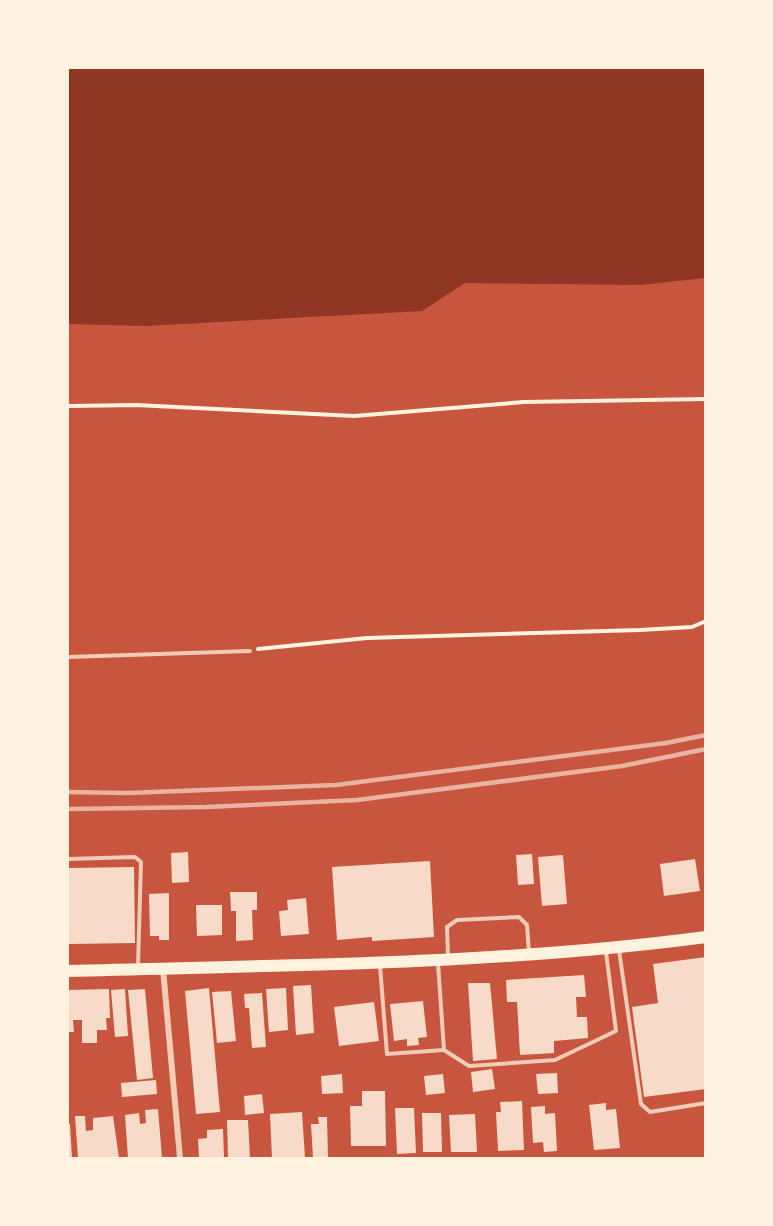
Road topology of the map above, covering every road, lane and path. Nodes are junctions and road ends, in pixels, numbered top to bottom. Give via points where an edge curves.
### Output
1 (705, 399) edge
2 (68, 406) edge
3 (705, 621) edge
4 (250, 651) joint
5 (68, 657) edge
6 (68, 859) edge
7 (705, 937) edge
8 (619, 948) junction
9 (606, 950) junction
10 (529, 954) junction
11 (443, 959) junction
12 (379, 963) junction
13 (138, 969) junction
14 (163, 969) junction
15 (68, 971) edge
16 (444, 1050) junction
17 (705, 1103) edge
18 (180, 1158) edge

1 - 2 path via 524,402 354,416 136,405
3 - 4 path via 692,627 640,630 367,638
4 - 5 lane
6 - 13 lane via 135,857 141,862
7 - 8 main road
8 - 9 main road
8 - 17 lane via 641,1104 650,1112
9 - 10 main road
9 - 16 lane via 616,1031 555,1060 469,1066
10 - 11 main road
10 - 11 lane via 527,926 519,917 457,920 447,927
11 - 12 main road
11 - 16 lane
12 - 14 main road
12 - 16 lane via 387,1054
13 - 14 main road
13 - 15 main road
14 - 18 street

